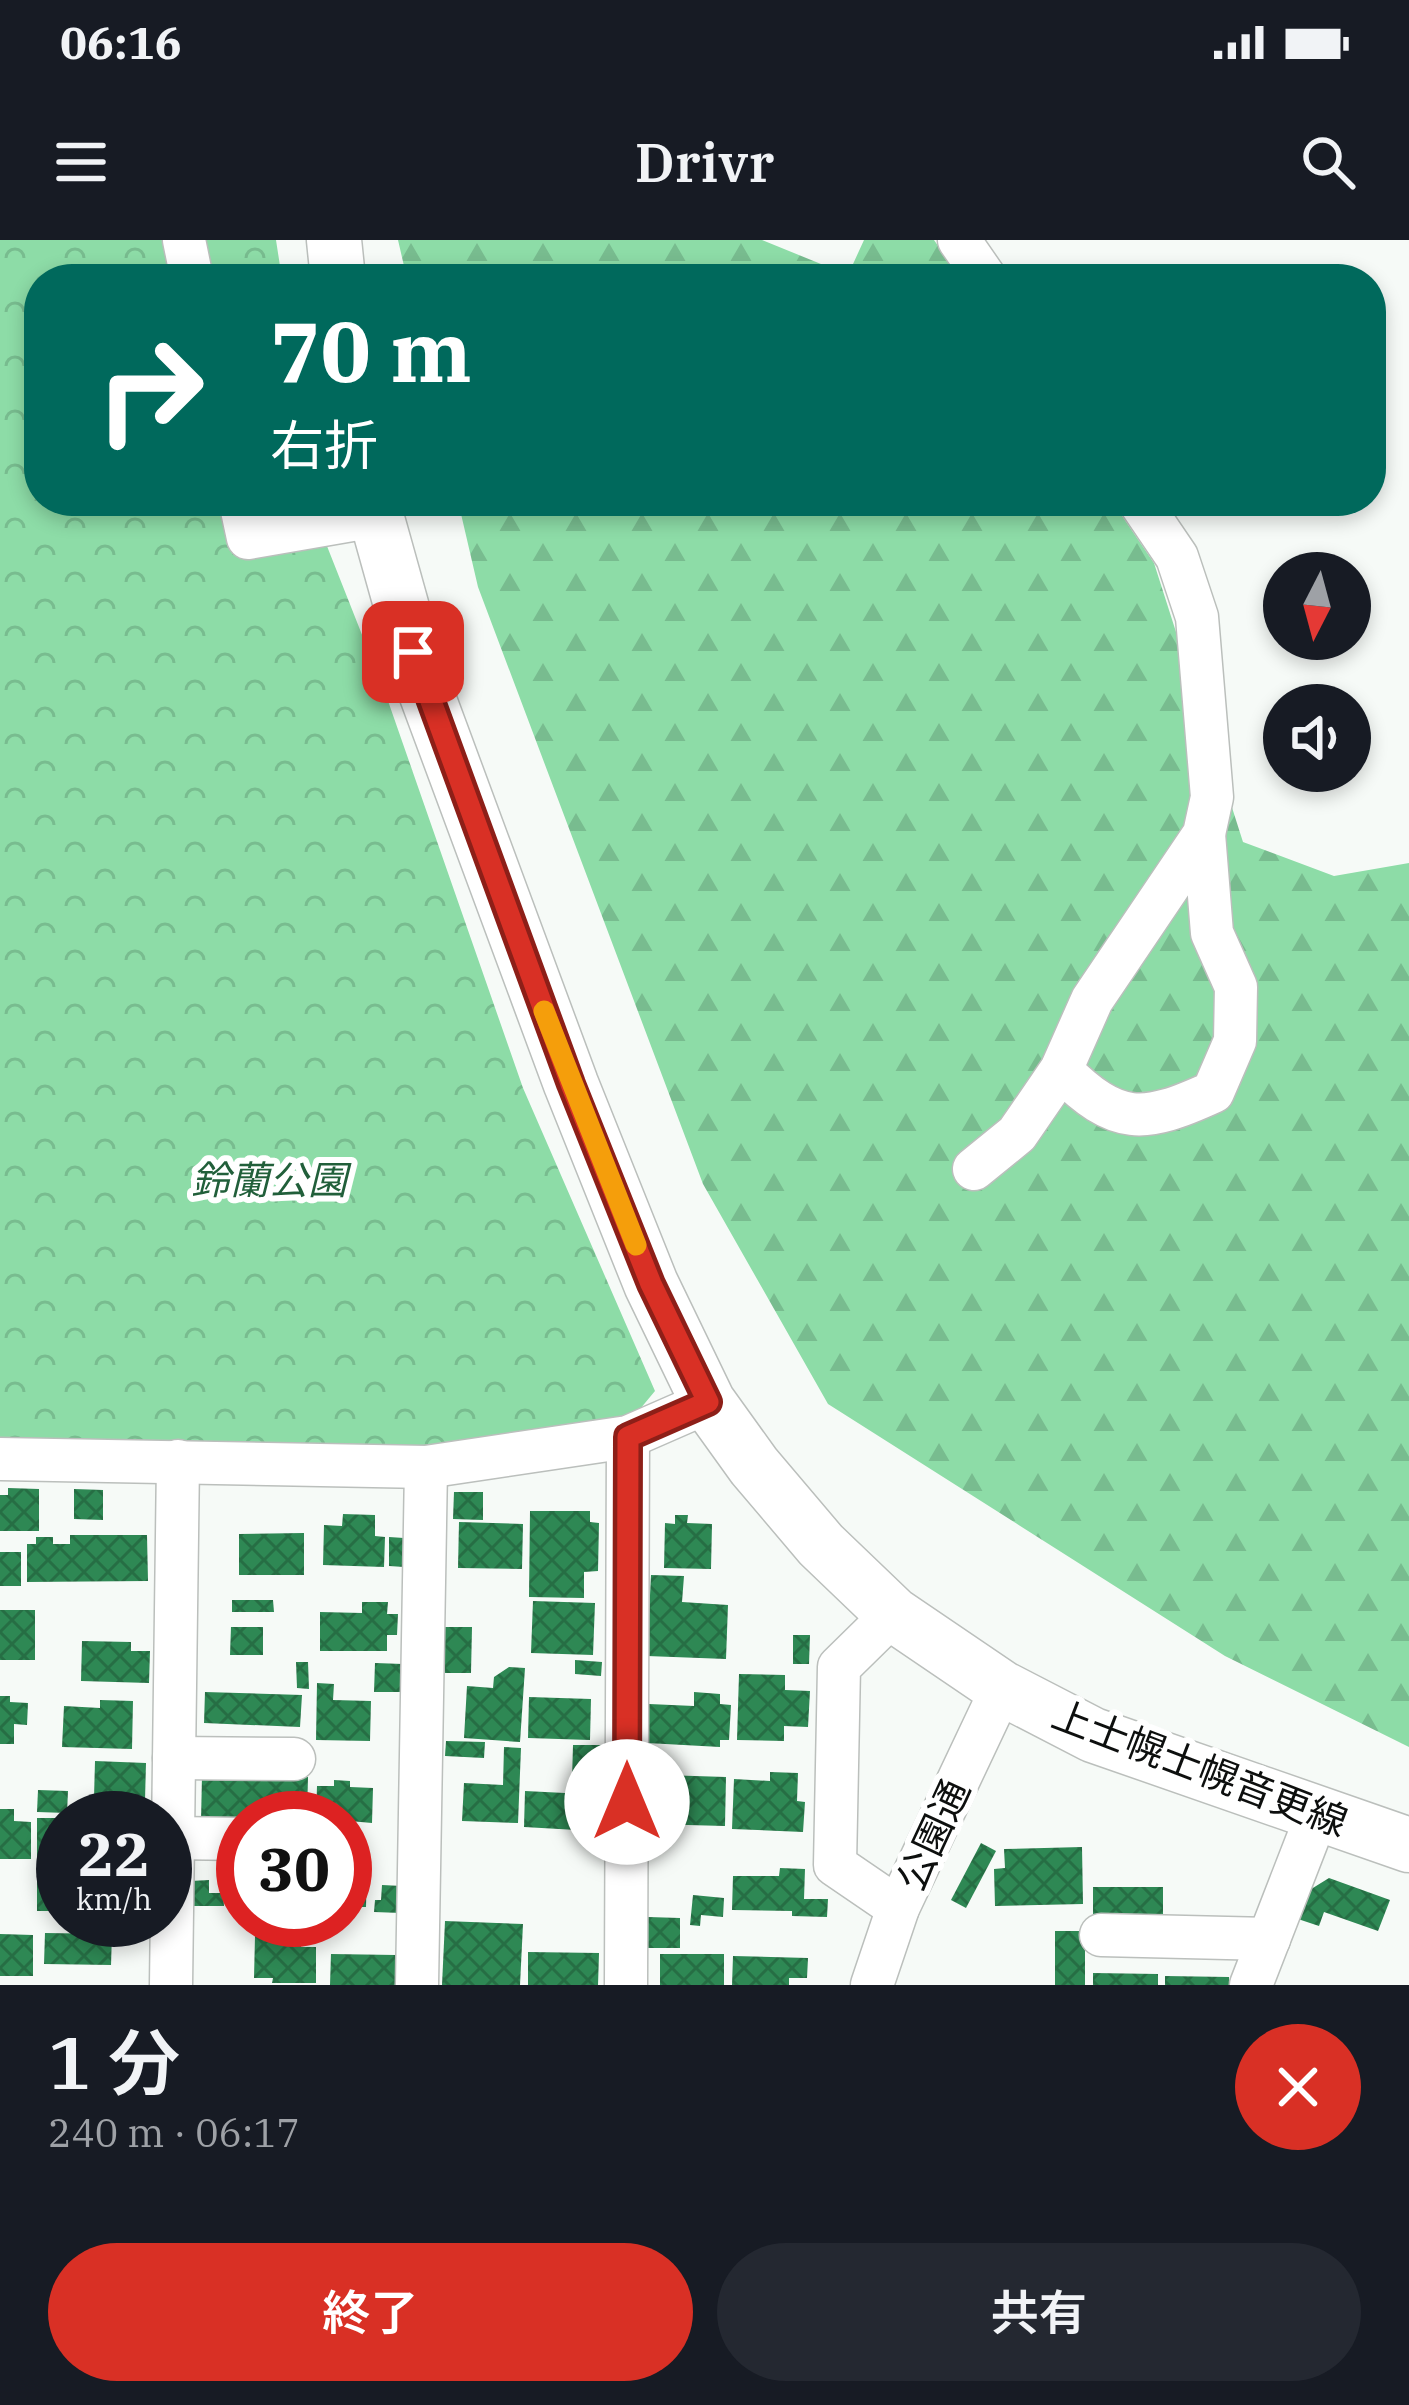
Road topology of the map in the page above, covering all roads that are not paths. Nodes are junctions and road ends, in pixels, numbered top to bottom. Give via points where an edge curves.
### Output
1 (243, 516) edge
2 (344, 516) edge
3 (376, 516) edge
4 (1149, 516) edge
5 (1204, 834) junction
6 (1061, 1070) junction
7 (974, 1169) dead end
8 (708, 1402) junction
9 (628, 1437) junction
10 (0, 1459) edge
11 (178, 1461) junction
12 (426, 1467) junction
13 (893, 1615) junction
14 (1002, 1688) junction
15 (174, 1758) junction
16 (294, 1759) dead end
17 (173, 1791) edge
18 (1317, 1816) junction
19 (1409, 1845) edge
20 (898, 1908) junction
21 (1101, 1934) dead end
22 (1269, 1940) junction
23 (171, 1947) edge
24 (171, 1985) edge
25 (418, 1985) edge
26 (626, 1985) edge
27 (872, 1985) edge
28 (1251, 1985) edge

1 - 2 street via 248,538
3 - 8 main road, 上士幌士幌音更線 via 424,687 571,1084
4 - 5 street via 1177,556 1197,617 1212,797
5 - 6 street via 1092,1000
5 - 6 street via 1212,933 1237,987 1235,1040 1213,1092 1167,1113 1120,1114
6 - 7 street via 1017,1135
8 - 9 street
8 - 13 main road, 上士幌士幌音更線 via 821,1545
9 - 12 street
9 - 26 street
10 - 11 street
11 - 12 street
11 - 15 street
12 - 25 street
13 - 14 main road, 上士幌士幌音更線
13 - 20 street via 839,1667 835,1865
14 - 18 main road, 上士幌士幌音更線 via 1094,1735
14 - 20 street, 公園通
15 - 16 street
15 - 17 street
18 - 19 main road, 上士幌士幌音更線
18 - 22 street
20 - 27 street, 公園通
21 - 22 street
22 - 28 street
23 - 24 street

